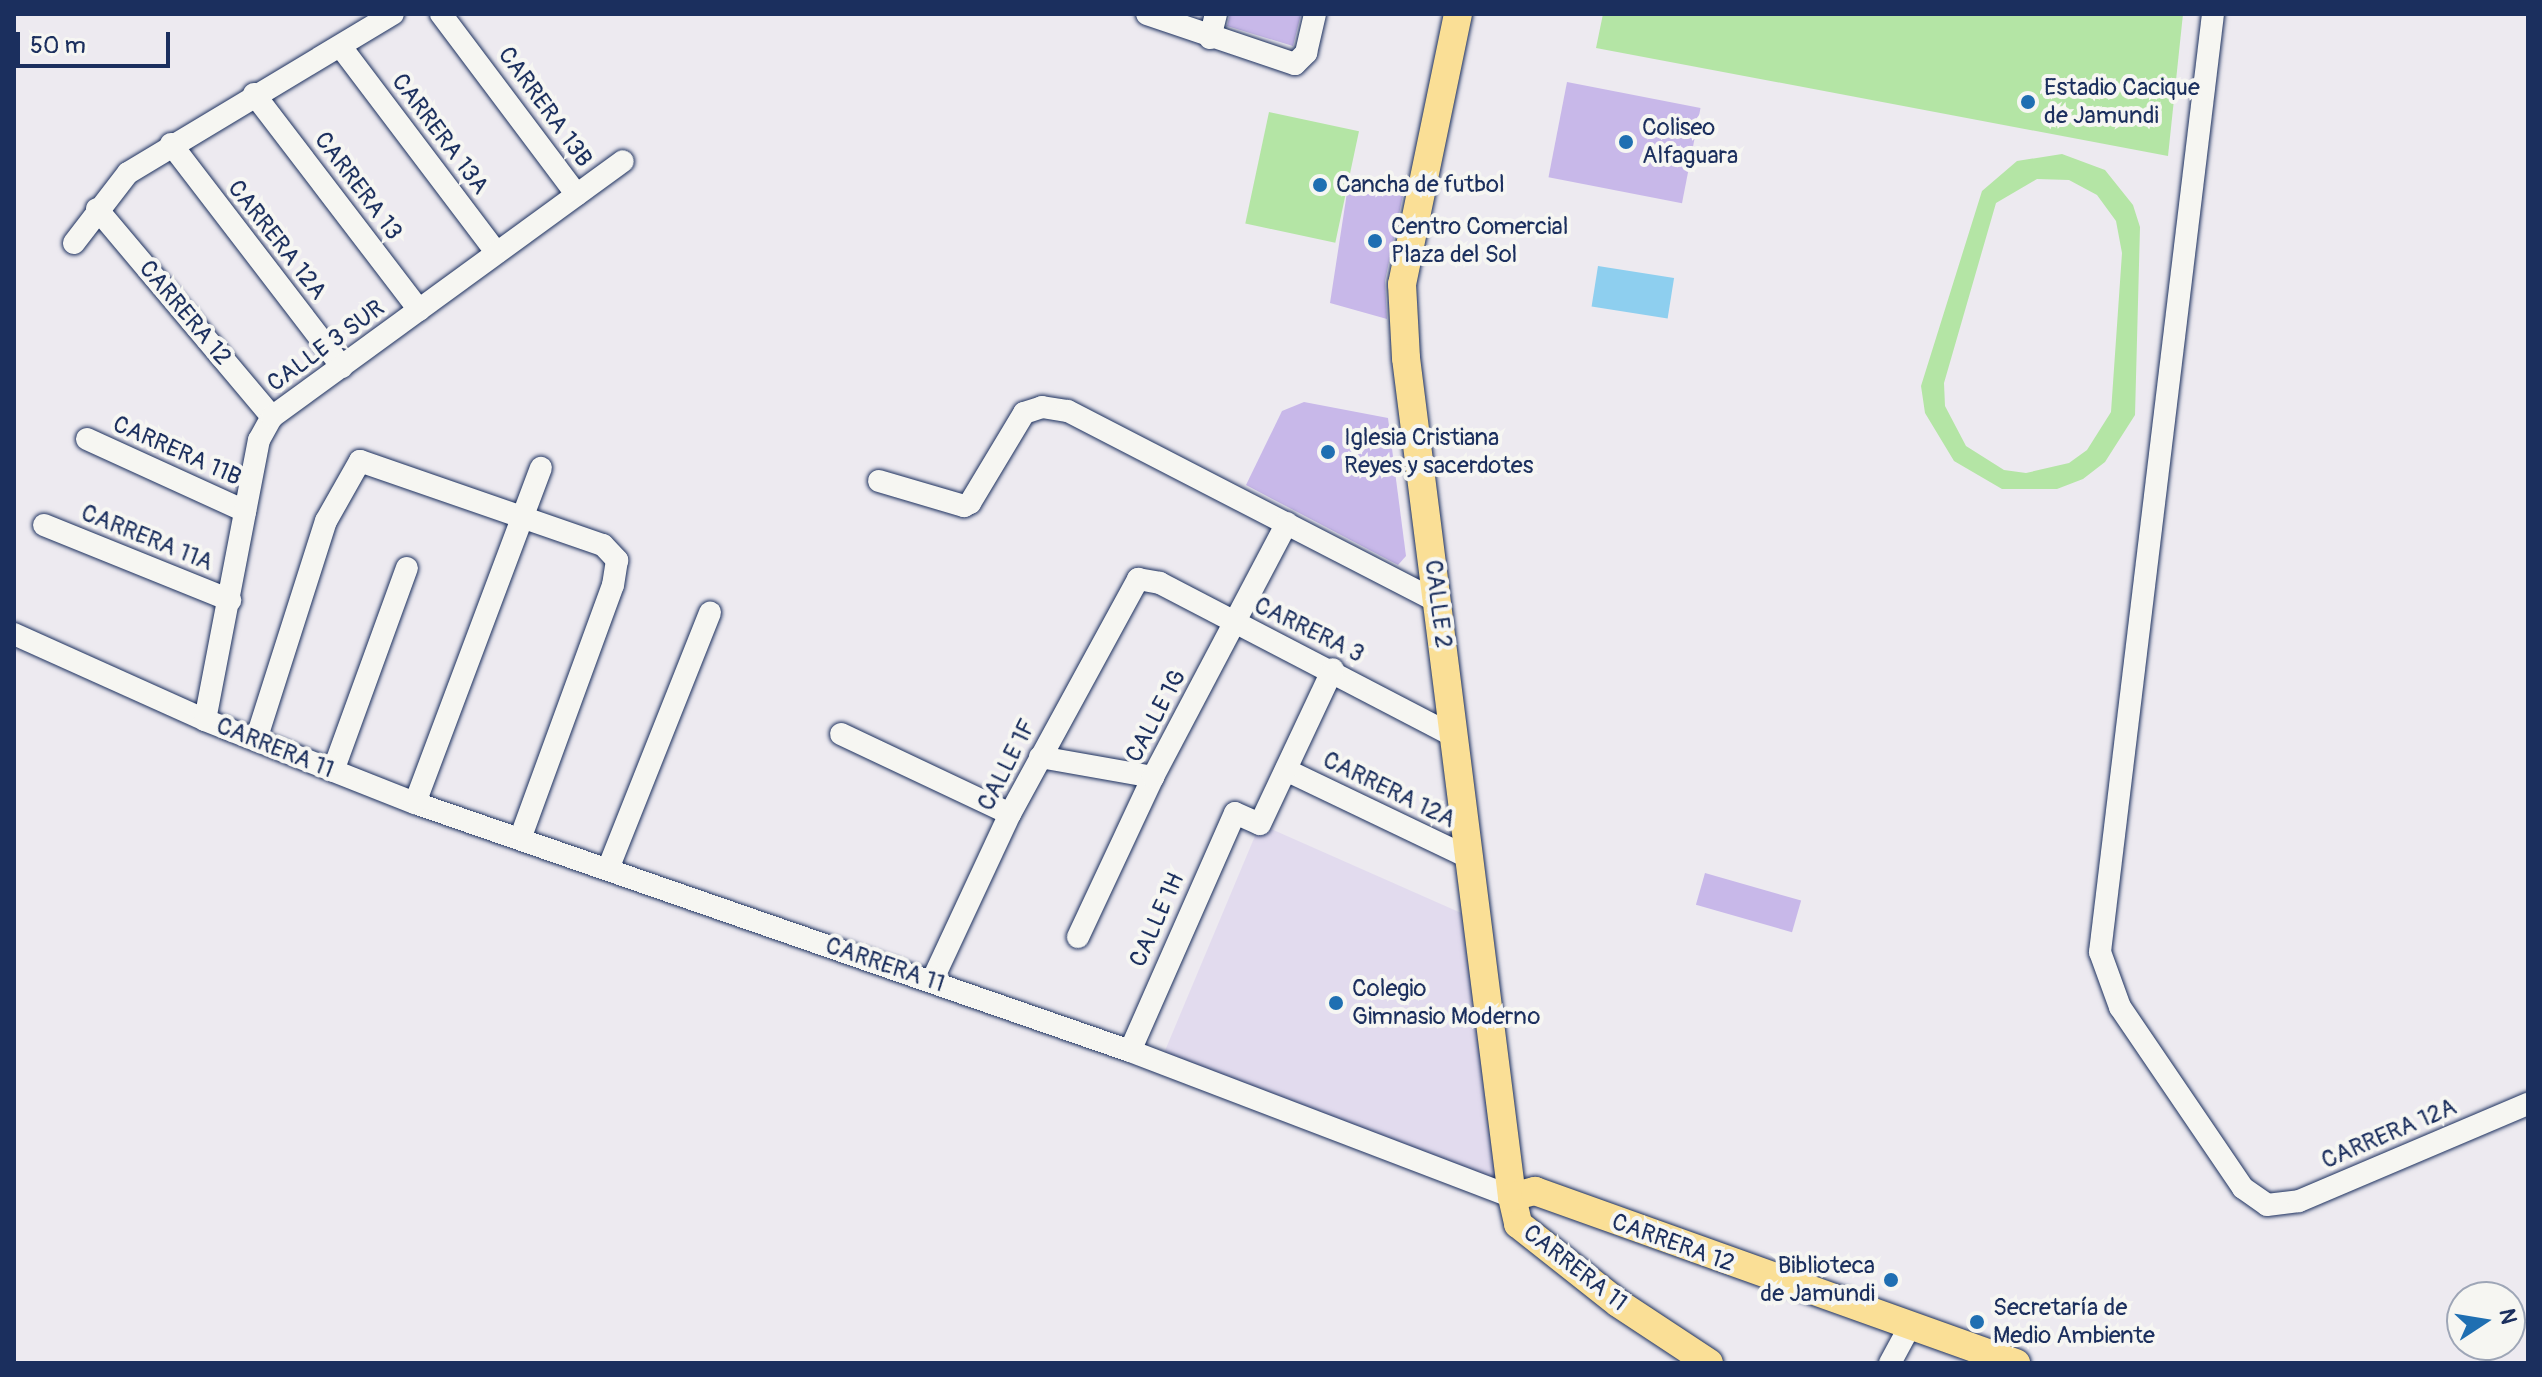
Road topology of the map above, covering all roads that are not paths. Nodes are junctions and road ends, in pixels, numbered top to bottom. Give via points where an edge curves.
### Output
1 (393, 14) edge
2 (441, 14) edge
3 (1147, 14) edge
4 (1216, 14) edge
5 (1315, 14) edge
6 (1458, 14) edge
7 (2213, 14) edge
8 (1210, 38) junction
9 (341, 47) junction
10 (254, 94) junction
11 (171, 144) junction
12 (623, 161) dead end
13 (577, 195) junction
14 (97, 209) junction
15 (74, 243) dead end
16 (497, 253) junction
17 (419, 310) junction
18 (342, 367) junction
19 (272, 417) junction
20 (87, 439) dead end
21 (541, 468) dead end
22 (879, 481) dead end
23 (245, 511) junction
24 (522, 519) junction
25 (1287, 523) junction
26 (44, 525) dead end
27 (407, 568) dead end
28 (1138, 579) joint
29 (230, 600) junction
30 (1438, 602) junction
31 (710, 613) dead end
32 (1235, 622) junction
33 (14, 634) edge
34 (1333, 669) junction
35 (205, 720) junction
36 (841, 734) dead end
37 (1454, 736) junction
38 (256, 740) junction
39 (1040, 757) junction
40 (1286, 770) junction
41 (333, 771) junction
42 (1153, 777) junction
43 (415, 803) junction
44 (1010, 814) junction
45 (520, 839) junction
46 (1470, 858) junction
47 (608, 869) junction
48 (1078, 937) dead end
49 (932, 981) junction
50 (1130, 1051) junction
51 (2528, 1104) edge
52 (1512, 1197) junction
53 (1910, 1326) junction
54 (1709, 1363) edge
55 (1890, 1363) edge
56 (2016, 1363) edge

1 - 9 street
2 - 13 street, CARRERA 13B
3 - 8 street
4 - 8 street
5 - 8 street via 1306,53 1295,64
6 - 30 main road, CALLE 2 via 1402,284 1406,358
7 - 51 street, CARRERA 12A via 2100,952 2120,1007 2243,1188 2267,1205 2299,1201
9 - 10 street
9 - 16 street, CARRERA 13A
10 - 11 street
10 - 17 street, CARRERA 13
11 - 14 street via 128,173
11 - 18 street, CARRERA 12A
12 - 13 street, CALLE 3 SUR
13 - 16 street, CALLE 3 SUR
14 - 15 street
14 - 19 street, CARRERA 12
16 - 17 street, CALLE 3 SUR
17 - 18 street, CALLE 3 SUR
18 - 19 street, CALLE 3 SUR
19 - 23 street, CALLE 3 SUR via 259,440
20 - 23 street, CARRERA 11B
21 - 24 street
22 - 25 street via 964,506 1024,413 1042,407 1068,411
23 - 29 street, CALLE 3 SUR
24 - 38 street via 360,461 326,521
24 - 43 street
24 - 45 street via 603,545 617,560 613,585
25 - 30 street
25 - 32 street, CALLE 1G
26 - 29 street, CARRERA 11A
27 - 41 street
28 - 32 street, CARRERA 3 via 1160,583
28 - 39 street, CALLE 1F
29 - 35 street, CALLE 3 SUR
30 - 37 main road, CALLE 2
31 - 47 street
32 - 34 street, CARRERA 3
32 - 42 street, CALLE 1G
33 - 35 street, CARRERA 11
34 - 37 street, CARRERA 3
34 - 40 street
35 - 38 street, CARRERA 11
36 - 44 street
37 - 46 main road, CALLE 2
38 - 41 street, CARRERA 11
39 - 42 street
39 - 44 street, CALLE 1F
40 - 46 street, CARRERA 12A
40 - 50 street, CALLE 1H via 1260,824 1235,813
41 - 43 street, CARRERA 11
42 - 48 street, CALLE 1G
43 - 45 street, CARRERA 11
44 - 49 street, CALLE 1F
45 - 47 street, CARRERA 11
46 - 52 main road, CALLE 2
47 - 49 street, CARRERA 11
49 - 50 street, CARRERA 11
50 - 52 street, CARRERA 11
52 - 53 main road, CARRERA 12 via 1535,1191
52 - 54 main road, CARRERA 11 via 1518,1224 1618,1303
53 - 55 street
53 - 56 main road, CARRERA 12

